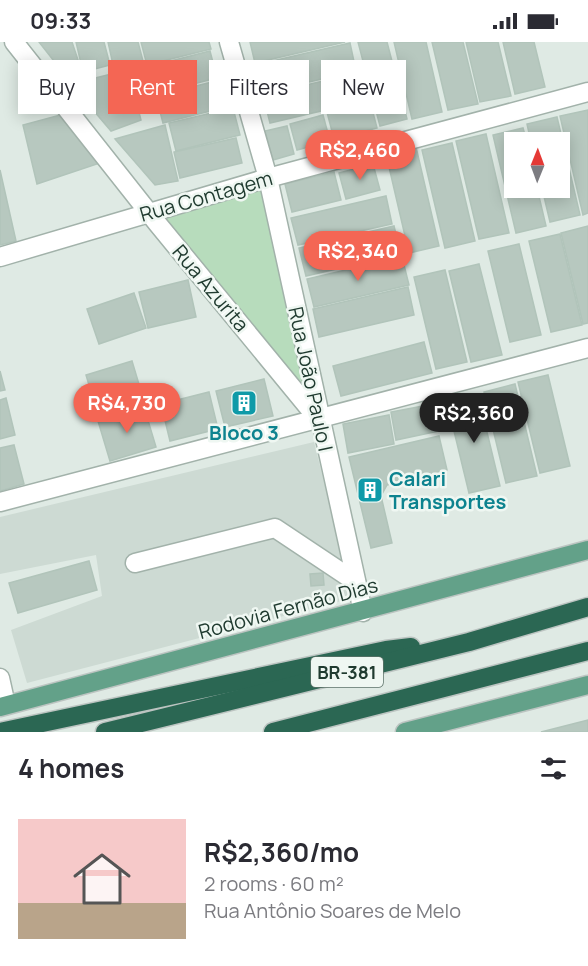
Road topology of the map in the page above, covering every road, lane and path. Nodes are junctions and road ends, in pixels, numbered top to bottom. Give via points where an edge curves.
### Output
1 (14, 42) edge
2 (229, 42) edge
3 (588, 92) edge
4 (268, 178) junction
5 (148, 212) junction
6 (0, 257) edge
7 (588, 348) edge
8 (319, 420) junction
9 (0, 502) edge
10 (588, 550) edge
11 (135, 563) dead end
12 (356, 582) junction
13 (588, 607) edge
14 (363, 612) junction
15 (469, 642) junction
16 (588, 651) edge
17 (0, 678) edge
18 (588, 685) edge
19 (3, 706) edge
20 (452, 726) edge
21 (0, 732) edge
22 (105, 732) edge
23 (273, 732) edge
24 (405, 732) edge

1 - 5 street, Rua Azurita
2 - 4 street, Rua João Paulo I
3 - 4 street, Rua Contagem
4 - 5 street, Rua Contagem
4 - 8 street, Rua João Paulo I
5 - 6 street, Rua Contagem
5 - 8 street, Rua Azurita
7 - 8 street
8 - 9 street
8 - 12 street, Rua João Paulo I
10 - 14 main road, Rodovia Fernão Dias
11 - 12 street via 275,528
12 - 14 street, Rua João Paulo I
13 - 15 highway, BR-381
14 - 19 main road, Rodovia Fernão Dias
15 - 21 highway via 386,650
15 - 22 highway, BR-381
16 - 23 highway, BR-381
17 - 19 street
18 - 20 main road
20 - 24 main road

